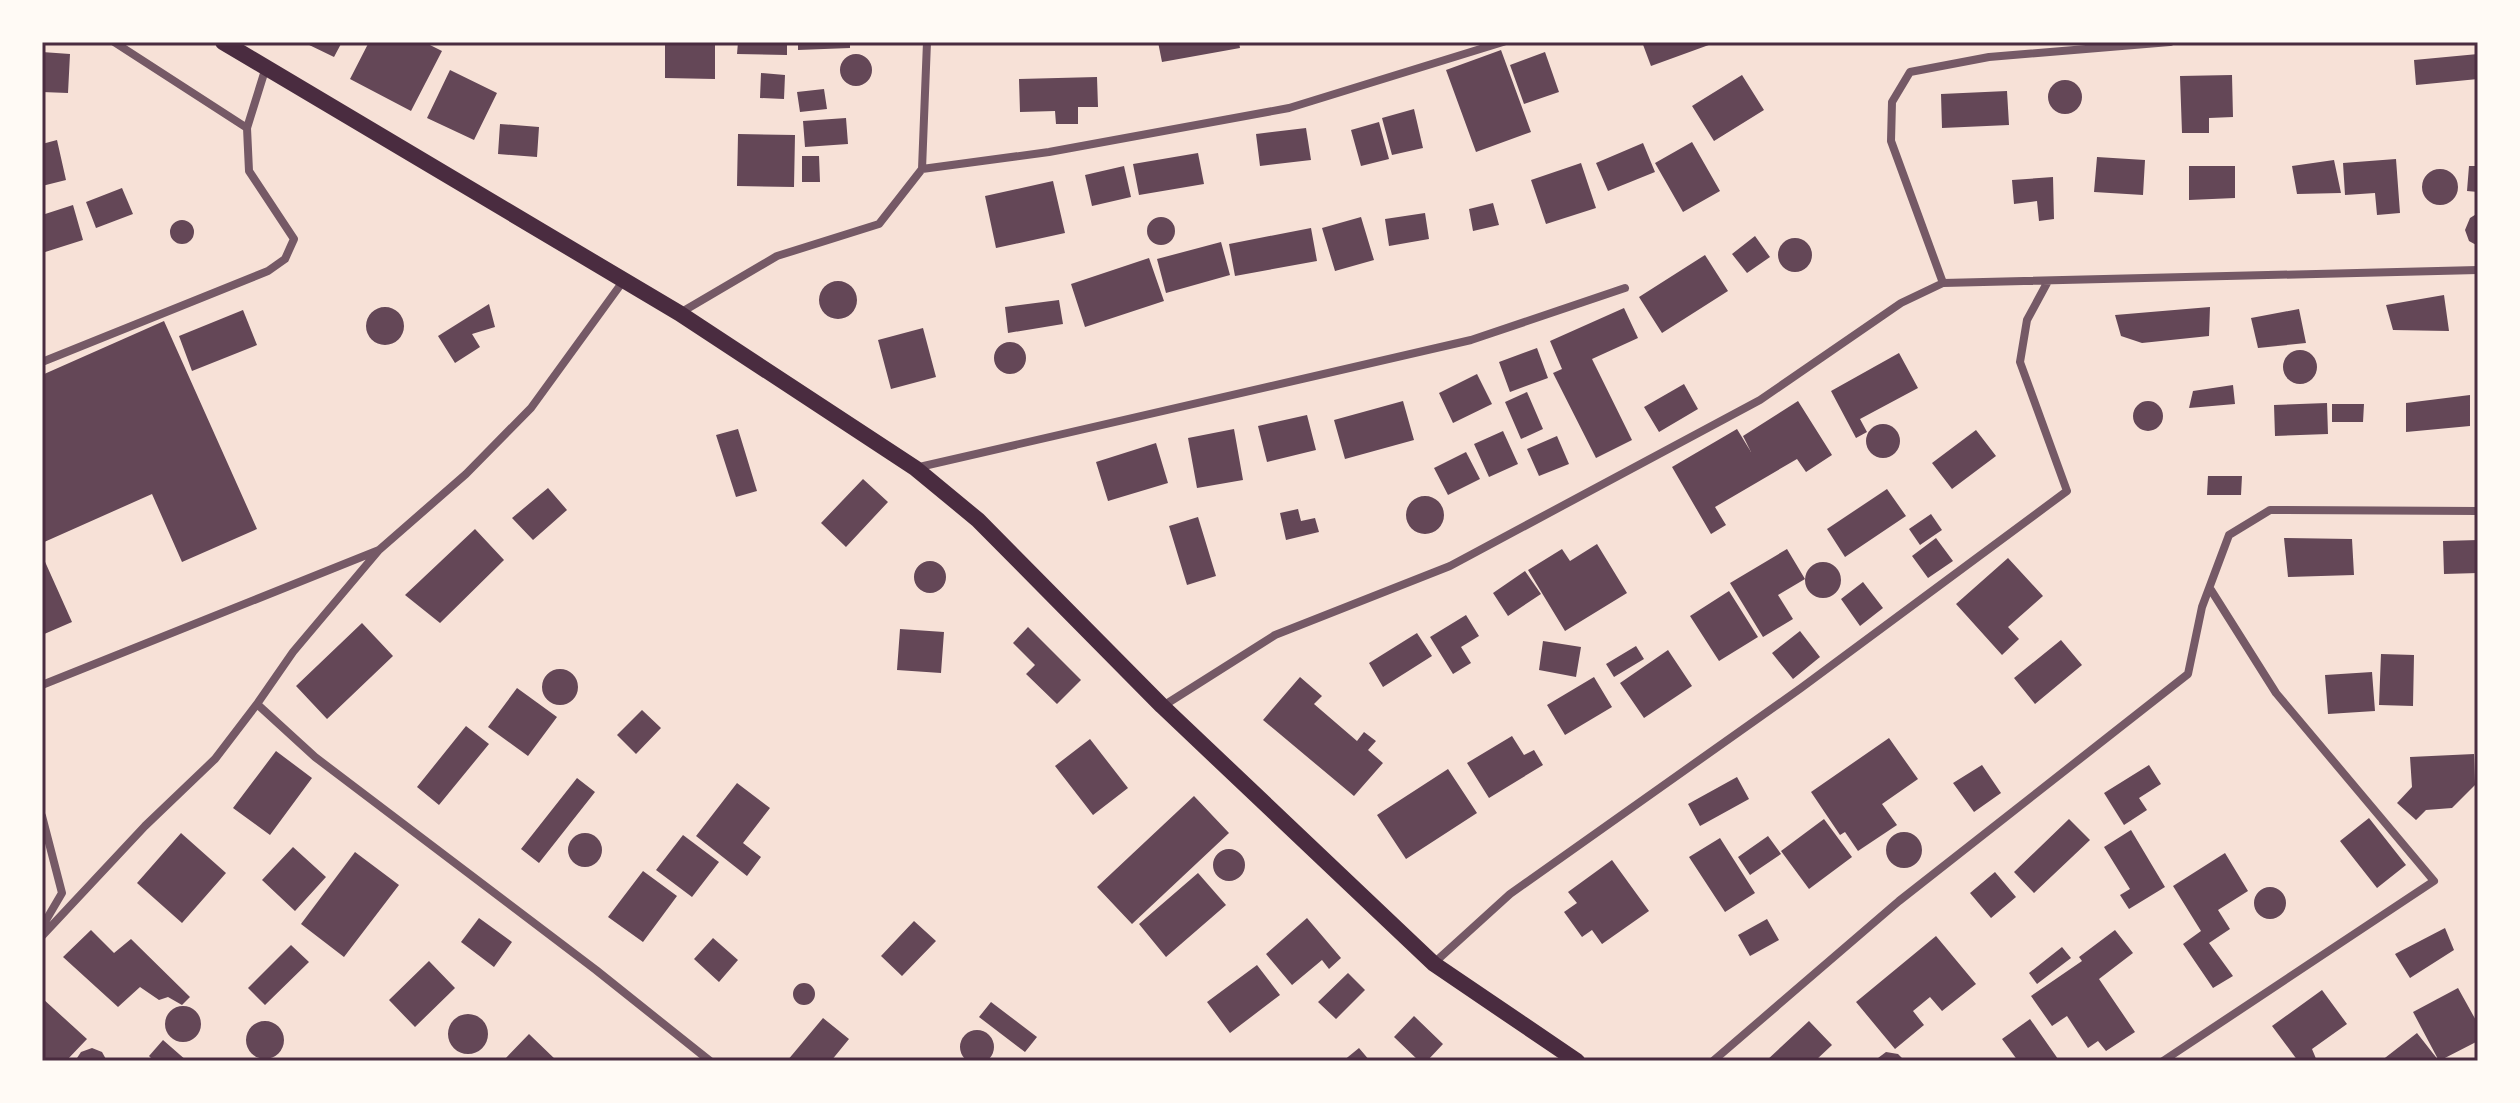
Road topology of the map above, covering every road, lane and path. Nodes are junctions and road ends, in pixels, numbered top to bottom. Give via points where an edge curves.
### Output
1 (114, 42) edge
2 (223, 42) edge
3 (927, 42) edge
4 (1503, 42) edge
5 (2170, 42) edge
6 (266, 66) junction
7 (247, 128) junction
8 (922, 169) junction
9 (2478, 270) edge
10 (624, 280) junction
11 (1943, 283) junction
12 (2047, 283) junction
13 (1625, 288) dead end
14 (679, 313) junction
15 (42, 362) edge
16 (915, 468) junction
17 (2478, 511) edge
18 (379, 550) junction
19 (2211, 590) junction
20 (42, 685) edge
21 (257, 704) junction
22 (1162, 706) junction
23 (42, 816) edge
24 (42, 927) edge
25 (42, 936) edge
26 (1434, 964) junction
27 (710, 1061) edge
28 (1577, 1061) edge
29 (1713, 1061) edge
30 (2163, 1061) edge

1 - 7 street
2 - 6 main road
3 - 8 street
4 - 8 street via 1289,108 1049,152
5 - 11 street via 1989,57 1910,72 1892,102 1891,141
6 - 7 street
6 - 10 main road
7 - 15 street via 249,171 294,239 285,259 268,271
8 - 14 street via 879,224 777,256
9 - 12 street
10 - 14 main road
10 - 18 street via 531,408
11 - 12 street
11 - 22 street via 1901,303 1746,407 1450,566 1275,635
12 - 26 street via 2027,320 2020,362 2067,491 1510,894
13 - 16 street via 1471,340
14 - 16 main road
16 - 22 main road via 978,520
17 - 19 street via 2270,510 2229,535
18 - 20 street
18 - 21 street via 293,652
19 - 29 street via 2202,607 2188,674 1899,901
19 - 30 street via 2276,693 2434,881
21 - 25 street via 215,759
21 - 27 street via 315,757
22 - 26 main road
23 - 24 street via 62,893
26 - 28 main road

